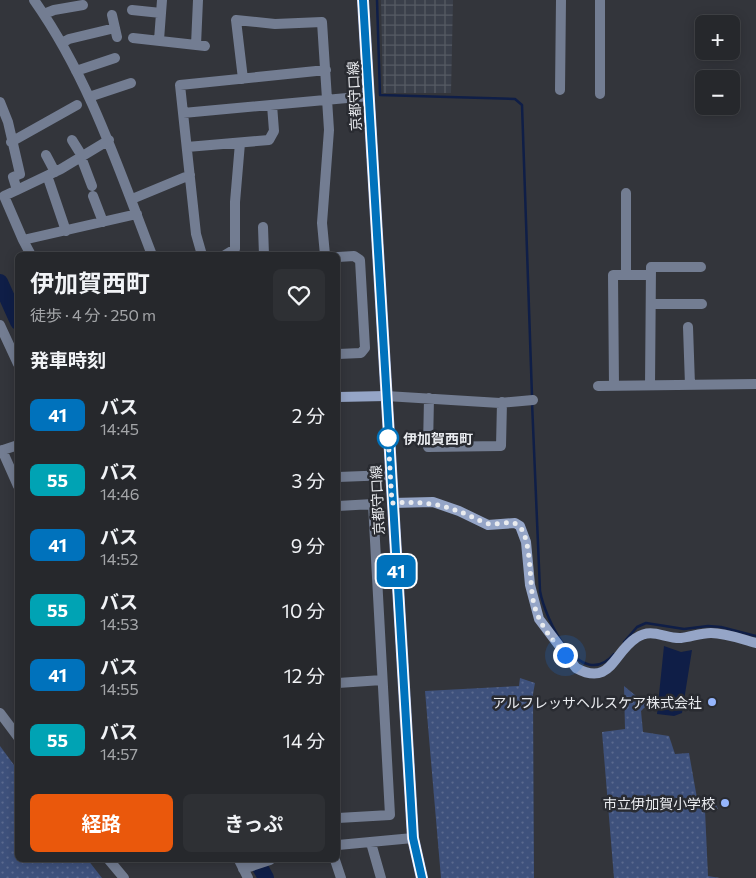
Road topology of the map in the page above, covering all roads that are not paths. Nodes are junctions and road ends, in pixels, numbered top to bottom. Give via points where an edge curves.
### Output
1 (34, 0) edge
2 (162, 0) edge
3 (198, 0) edge
4 (363, 0) edge
5 (561, 0) edge
6 (600, 0) edge
7 (83, 5) dead end
8 (132, 10) dead end
9 (161, 13) junction
10 (44, 14) junction
11 (112, 15) dead end
12 (133, 38) dead end
13 (159, 40) junction
14 (62, 43) junction
15 (115, 58) dead end
16 (326, 70) junction
17 (76, 71) junction
18 (243, 79) junction
19 (131, 83) dead end
20 (560, 90) dead end
21 (600, 94) dead end
22 (369, 96) junction
23 (89, 97) junction
24 (327, 100) junction
25 (0, 102) edge
26 (77, 105) dead end
27 (272, 105) junction
28 (183, 113) junction
29 (4, 124) edge
30 (72, 140) dead end
31 (109, 140) junction
32 (11, 142) junction
33 (240, 143) junction
34 (187, 147) junction
35 (46, 156) dead end
36 (81, 157) junction
37 (190, 174) junction
38 (52, 176) junction
39 (17, 190) junction
40 (626, 193) dead end
41 (2, 197) edge
42 (132, 199) junction
43 (137, 214) junction
44 (103, 222) junction
45 (263, 227) dead end
46 (66, 231) junction
47 (23, 240) junction
48 (29, 252) edge
49 (147, 252) edge
50 (201, 252) edge
51 (230, 252) edge
52 (264, 252) edge
53 (325, 252) edge
54 (340, 257) edge
55 (701, 267) dead end
56 (626, 275) junction
57 (651, 275) junction
58 (651, 304) junction
59 (702, 304) dead end
60 (0, 325) edge
61 (688, 327) dead end
62 (340, 354) edge
63 (15, 358) edge
64 (756, 384) edge
65 (650, 385) junction
66 (690, 385) junction
67 (598, 386) dead end
68 (614, 386) junction
69 (386, 396) junction
70 (340, 397) edge
71 (429, 398) junction
72 (533, 400) dead end
73 (502, 402) junction
74 (15, 446) edge
75 (1, 450) edge
76 (15, 472) edge
77 (390, 474) junction
78 (340, 477) edge
79 (392, 503) junction
80 (340, 506) edge
81 (756, 643) edge
82 (382, 680) junction
83 (340, 683) edge
84 (0, 713) edge
85 (15, 733) edge
86 (340, 818) edge
87 (413, 838) junction
88 (371, 843) junction
89 (340, 845) edge
90 (111, 862) edge
91 (264, 862) edge
92 (335, 862) edge
93 (243, 869) edge
94 (124, 878) edge
95 (341, 878) edge
96 (381, 878) edge
97 (422, 878) edge

1 - 10 street
2 - 9 street
3 - 13 street via 200,45
4 - 22 main road, 京都守口線
5 - 20 street
6 - 21 street
7 - 10 street
8 - 9 street
9 - 13 street
10 - 14 street
11 - 14 street via 116,32 69,39
12 - 13 street
14 - 17 street
15 - 17 street
16 - 18 street
16 - 18 street via 322,22 275,24 236,20
16 - 24 street
17 - 23 street
18 - 28 street via 180,85
19 - 23 street
22 - 24 street
22 - 69 main road, 京都守口線
23 - 31 street
24 - 27 street
24 - 53 street via 329,158 322,223
25 - 29 street
26 - 32 street via 46,129
27 - 28 street
27 - 33 street via 274,131 269,140
28 - 34 street
29 - 32 street
30 - 36 street
31 - 36 street
31 - 42 street
32 - 39 street via 20,174 13,178
33 - 34 street
33 - 51 street via 235,249
34 - 37 street
35 - 38 street
36 - 38 street
36 - 44 street
37 - 42 street
37 - 50 street via 196,234
38 - 39 street
38 - 46 street
39 - 41 street
40 - 56 street
41 - 47 street
42 - 43 street
43 - 44 street
43 - 49 street
44 - 46 street
45 - 52 street
46 - 47 street
47 - 48 street
54 - 62 street via 354,256 360,260 365,348 361,353
55 - 57 street via 651,267
56 - 57 street
56 - 68 street via 614,275
57 - 58 street
58 - 59 street
58 - 65 street
60 - 63 street
61 - 66 street
64 - 66 street
65 - 66 street
65 - 68 street
67 - 68 street
69 - 70 street
69 - 71 street
69 - 77 main road, 京都守口線
71 - 73 street
71 - 73 street via 428,447 501,446
72 - 73 street
74 - 75 street
75 - 76 street
77 - 78 street
77 - 79 main road, 京都守口線
79 - 81 street via 432,502 459,510 488,525 515,523 520,526 526,542 530,585 539,619 576,668 584,673 601,673 609,668 635,638 646,634 680,638 712,633
79 - 87 main road, 京都守口線
80 - 82 street via 373,504
82 - 83 street
82 - 86 street via 390,815
84 - 85 street
87 - 88 street
87 - 97 main road, 京都守口線
88 - 89 street
88 - 96 street
90 - 94 street
91 - 93 street
92 - 95 street

